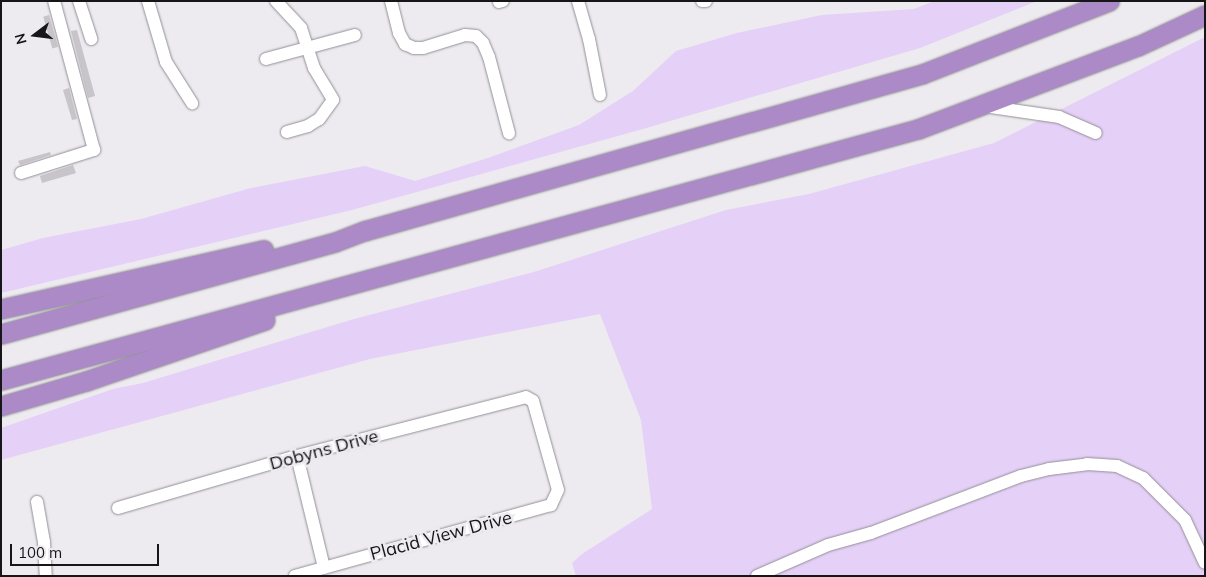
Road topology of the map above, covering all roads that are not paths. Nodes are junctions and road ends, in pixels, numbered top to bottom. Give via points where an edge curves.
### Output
1 (54, 1) edge
2 (79, 1) edge
3 (148, 1) edge
4 (276, 1) edge
5 (391, 1) edge
6 (578, 1) edge
7 (702, 1) edge
8 (706, 1) edge
9 (1109, 1) edge
10 (1205, 15) edge
11 (355, 35) dead end
12 (91, 39) dead end
13 (307, 47) junction
14 (266, 59) dead end
15 (600, 95) dead end
16 (192, 103) dead end
17 (982, 106) junction
18 (287, 132) dead end
19 (509, 133) dead end
20 (1096, 133) dead end
21 (20, 173) dead end
22 (364, 231) junction
23 (441, 260) junction
24 (1, 309) edge
25 (1, 334) edge
26 (1, 380) edge
27 (1, 406) edge
28 (297, 456) junction
29 (555, 500) joint
30 (37, 502) dead end
31 (118, 508) dead end
32 (1205, 563) edge
33 (324, 568) junction
34 (46, 576) edge
35 (295, 576) edge
36 (757, 576) edge

1 - 21 street via 94,150
2 - 12 street
3 - 16 street via 166,62
4 - 13 street via 301,28
5 - 19 street via 404,44 423,48 465,35 476,36 483,43
6 - 15 street
7 - 8 street
9 - 22 highway via 922,74
10 - 17 highway via 1138,46
11 - 13 street
13 - 14 street
13 - 18 street via 314,68 333,100 319,119
17 - 20 street via 1060,117
17 - 23 highway via 918,129
22 - 24 highway via 352,229
22 - 25 highway via 335,242
23 - 26 highway
23 - 27 highway via 86,381
28 - 29 street, Dobyns Drive via 530,398 535,405 558,490
28 - 31 street, Dobyns Drive
28 - 33 street
29 - 33 street, Placid View Drive via 545,508
30 - 34 street
32 - 36 street via 1185,520 1143,478 1117,466 1086,464 1021,476 828,546
33 - 35 street, Placid View Drive

